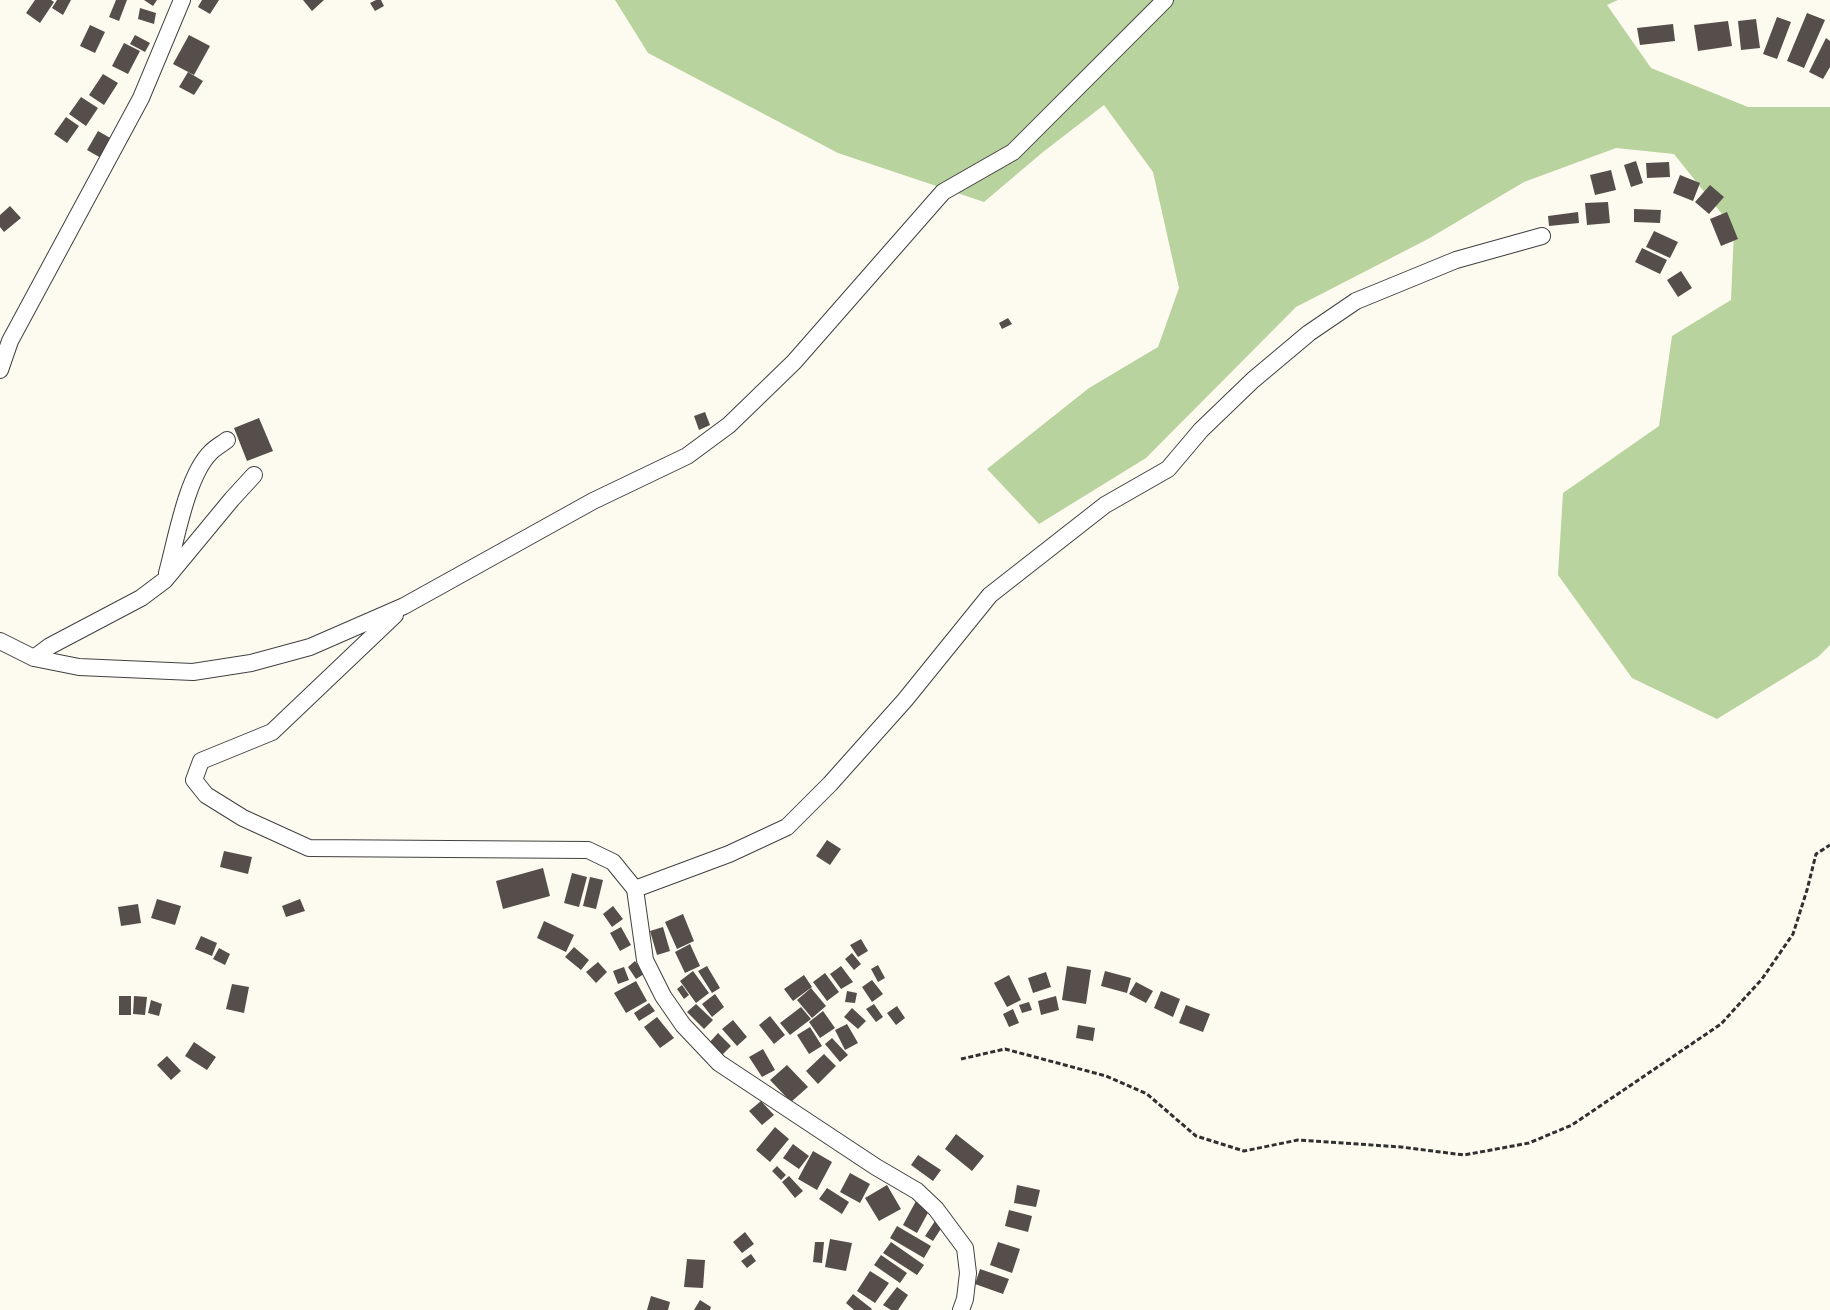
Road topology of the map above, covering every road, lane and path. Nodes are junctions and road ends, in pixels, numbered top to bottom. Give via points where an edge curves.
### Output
1 (182, 0) edge
2 (1165, 0) edge
3 (1542, 236) dead end
4 (0, 370) edge
5 (227, 440) dead end
6 (254, 475) dead end
7 (165, 580) junction
8 (404, 606) junction
9 (0, 642) edge
10 (34, 658) junction
11 (1830, 845) edge
12 (635, 889) junction
13 (961, 1059) dead end
14 (962, 1310) edge

1 - 4 street via 141,98 10,341
2 - 8 street via 1013,152 943,192 794,362 729,425 688,456 593,501
3 - 12 street via 1456,260 1356,301 1309,334 1253,380 1201,430 1168,469 1105,505 990,595 892,714 787,827 729,854
5 - 7 street via 211,452 196,473 176,532
6 - 7 street
7 - 10 street via 141,598 56,642
8 - 10 street via 310,647 251,663 193,672 79,667
8 - 12 street via 272,732 201,761 194,780 206,795 243,818 309,848 588,850 613,862
9 - 10 street
11 - 13 path via 1816,854 1793,934 1762,979 1721,1024 1572,1125 1529,1143 1464,1154 1298,1140 1244,1151 1196,1136 1147,1094 1106,1076 1005,1049
12 - 14 street via 645,960 663,996 683,1025 720,1063 917,1191 936,1209 966,1248 968,1273

